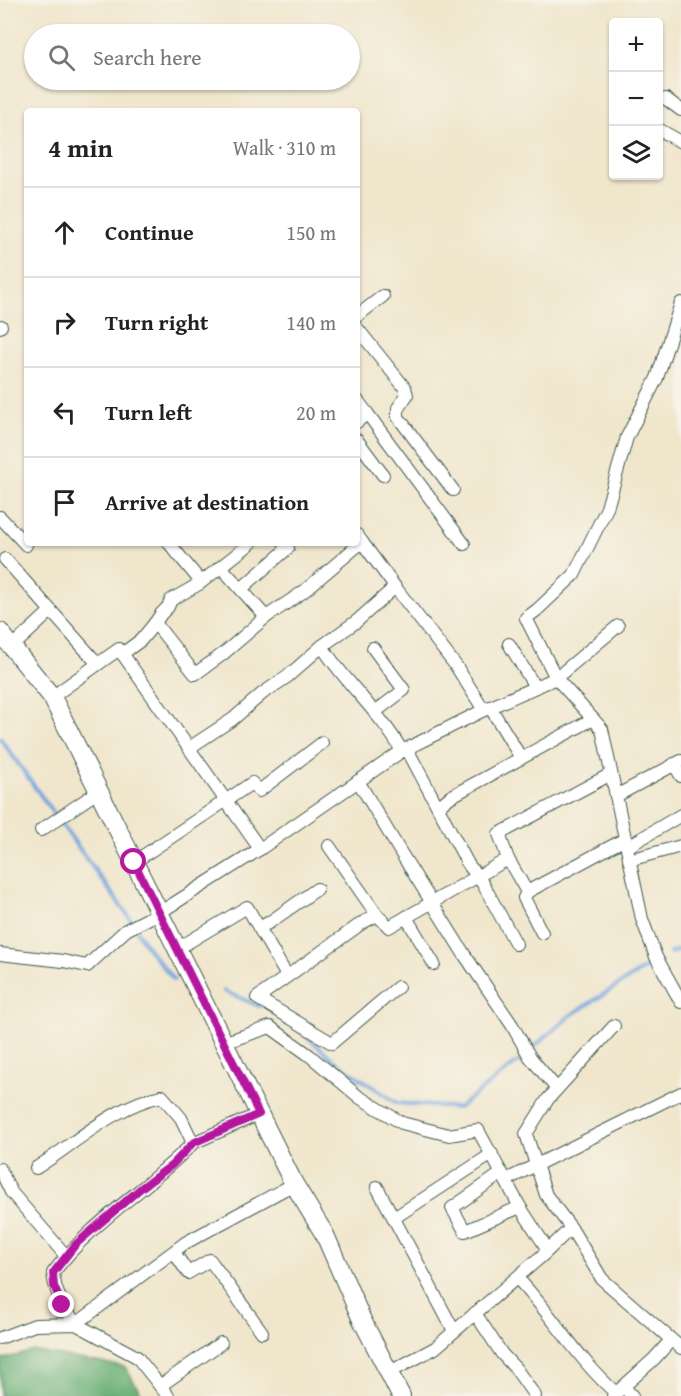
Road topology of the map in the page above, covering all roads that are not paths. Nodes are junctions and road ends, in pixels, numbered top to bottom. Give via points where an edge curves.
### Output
1 (666, 99) dead end
2 (681, 110) edge
3 (663, 132) edge
4 (681, 142) edge
5 (383, 296) dead end
6 (681, 303) edge
7 (360, 314) edge
8 (360, 332) edge
9 (360, 404) edge
10 (367, 413) junction
11 (360, 419) edge
12 (360, 444) edge
13 (383, 475) dead end
14 (453, 490) dead end
15 (0, 518) edge
16 (360, 538) edge
17 (24, 540) edge
18 (464, 544) dead end
19 (25, 546) edge
20 (172, 546) edge
21 (247, 546) edge
22 (288, 546) edge
23 (352, 546) edge
24 (3, 561) edge
25 (221, 567) junction
26 (201, 582) junction
27 (395, 587) junction
28 (241, 589) junction
29 (51, 610) junction
30 (266, 617) junction
31 (155, 623) junction
32 (618, 626) dead end
33 (0, 632) edge
34 (508, 644) dead end
35 (322, 646) junction
36 (12, 647) junction
37 (373, 648) dead end
38 (122, 654) junction
39 (98, 664) junction
40 (556, 678) junction
41 (535, 687) junction
42 (51, 697) junction
43 (487, 708) junction
44 (375, 712) junction
45 (593, 719) junction
46 (322, 743) dead end
47 (189, 748) junction
48 (404, 750) junction
49 (521, 758) junction
50 (678, 762) edge
51 (611, 774) junction
52 (681, 776) edge
53 (358, 781) junction
54 (99, 791) junction
55 (616, 796) junction
56 (225, 799) junction
57 (438, 807) junction
58 (681, 815) edge
59 (41, 830) dead end
60 (626, 843) junction
61 (329, 846) dead end
62 (681, 846) edge
63 (260, 849) junction
64 (508, 860) junction
65 (629, 861) junction
66 (134, 862) junction
67 (478, 877) junction
68 (317, 889) dead end
69 (527, 892) junction
70 (432, 903) junction
71 (159, 913) junction
72 (377, 915) junction
73 (406, 917) junction
74 (259, 928) junction
75 (542, 933) dead end
76 (516, 944) dead end
77 (177, 949) junction
78 (0, 954) edge
79 (434, 963) dead end
80 (287, 976) junction
81 (398, 987) dead end
82 (679, 995) edge
83 (614, 1026) dead end
84 (223, 1042) junction
85 (557, 1089) junction
86 (681, 1092) edge
87 (259, 1114) junction
88 (193, 1143) junction
89 (492, 1154) junction
90 (536, 1165) junction
91 (36, 1168) dead end
92 (0, 1170) edge
93 (504, 1176) junction
94 (294, 1184) junction
95 (377, 1187) dead end
96 (519, 1207) junction
97 (394, 1218) junction
98 (571, 1228) junction
99 (548, 1250) junction
100 (174, 1252) junction
101 (66, 1256) junction
102 (517, 1278) junction
103 (475, 1313) junction
104 (76, 1324) junction
105 (453, 1331) junction
106 (261, 1332) dead end
107 (0, 1338) edge
108 (221, 1343) dead end
109 (676, 1344) edge
110 (388, 1373) junction
111 (160, 1386) junction
112 (621, 1393) edge
113 (168, 1396) edge
114 (400, 1396) edge
115 (535, 1396) edge

1 - 2 street
3 - 4 street
5 - 7 street
6 - 40 street via 657,378 627,437 607,508 574,575 526,618
8 - 14 street via 405,388 407,395 398,408 398,417
9 - 10 street
10 - 11 street
10 - 18 street
12 - 13 street
15 - 17 street
16 - 27 street
19 - 24 street
20 - 26 street
21 - 25 street
22 - 28 street
23 - 30 street via 303,592
24 - 29 street
25 - 26 street
25 - 28 street
26 - 31 street via 171,600
27 - 35 street
27 - 43 street
28 - 30 street
29 - 36 street
29 - 39 street
30 - 31 street via 195,674
31 - 38 street
32 - 40 street
33 - 36 street
34 - 41 street
35 - 44 street
35 - 47 street via 287,677
36 - 42 street
37 - 44 street via 404,690
38 - 39 street via 119,649
38 - 47 street
39 - 42 street
40 - 41 street
40 - 45 street
41 - 43 street
42 - 54 street
43 - 48 street
43 - 49 street
44 - 48 street
45 - 49 street
45 - 51 street via 602,729
46 - 56 street via 259,791 252,783
47 - 56 street
48 - 53 street
48 - 57 street
49 - 57 street
50 - 52 street
50 - 55 street
51 - 55 street
51 - 64 street via 499,834
53 - 63 street
53 - 70 street
54 - 59 street
54 - 66 street
55 - 60 street
56 - 63 street
56 - 66 street
57 - 67 street
58 - 60 street
60 - 65 street
60 - 69 street
61 - 72 street
62 - 65 street
63 - 71 street
64 - 67 street
64 - 69 street
65 - 82 street via 642,920 656,957
66 - 71 street
67 - 70 street
67 - 76 street
68 - 74 street
69 - 75 street via 524,898
70 - 73 street
70 - 85 street via 530,1057
71 - 77 street
71 - 78 street via 126,930 87,966
72 - 73 street via 389,927
72 - 80 street
73 - 79 street
74 - 77 street via 247,907
74 - 80 street
77 - 84 street
80 - 81 street via 257,998 332,1043
83 - 85 street
84 - 87 street
84 - 89 street via 270,1027 359,1097 402,1124 449,1135 478,1130
85 - 90 street via 526,1134
86 - 90 street
87 - 88 street
87 - 94 street
88 - 91 street via 181,1118 162,1096 131,1106
88 - 101 street
89 - 93 street
89 - 97 street
90 - 93 street
90 - 98 street via 546,1196
92 - 101 street via 11,1192
93 - 96 street
93 - 96 street via 452,1208 465,1231
94 - 100 street
94 - 110 street via 325,1235
95 - 97 street
96 - 99 street
97 - 105 street
98 - 99 street
98 - 109 street via 602,1279
99 - 102 street
100 - 104 street
100 - 106 street via 188,1273 210,1260
101 - 104 street via 53,1273 54,1286
102 - 103 street
102 - 112 street via 562,1334
103 - 105 street
103 - 115 street
104 - 107 street via 35,1325
104 - 111 street via 137,1358
105 - 110 street via 435,1348
108 - 111 street
109 - 112 street via 654,1359
110 - 114 street
111 - 113 street

